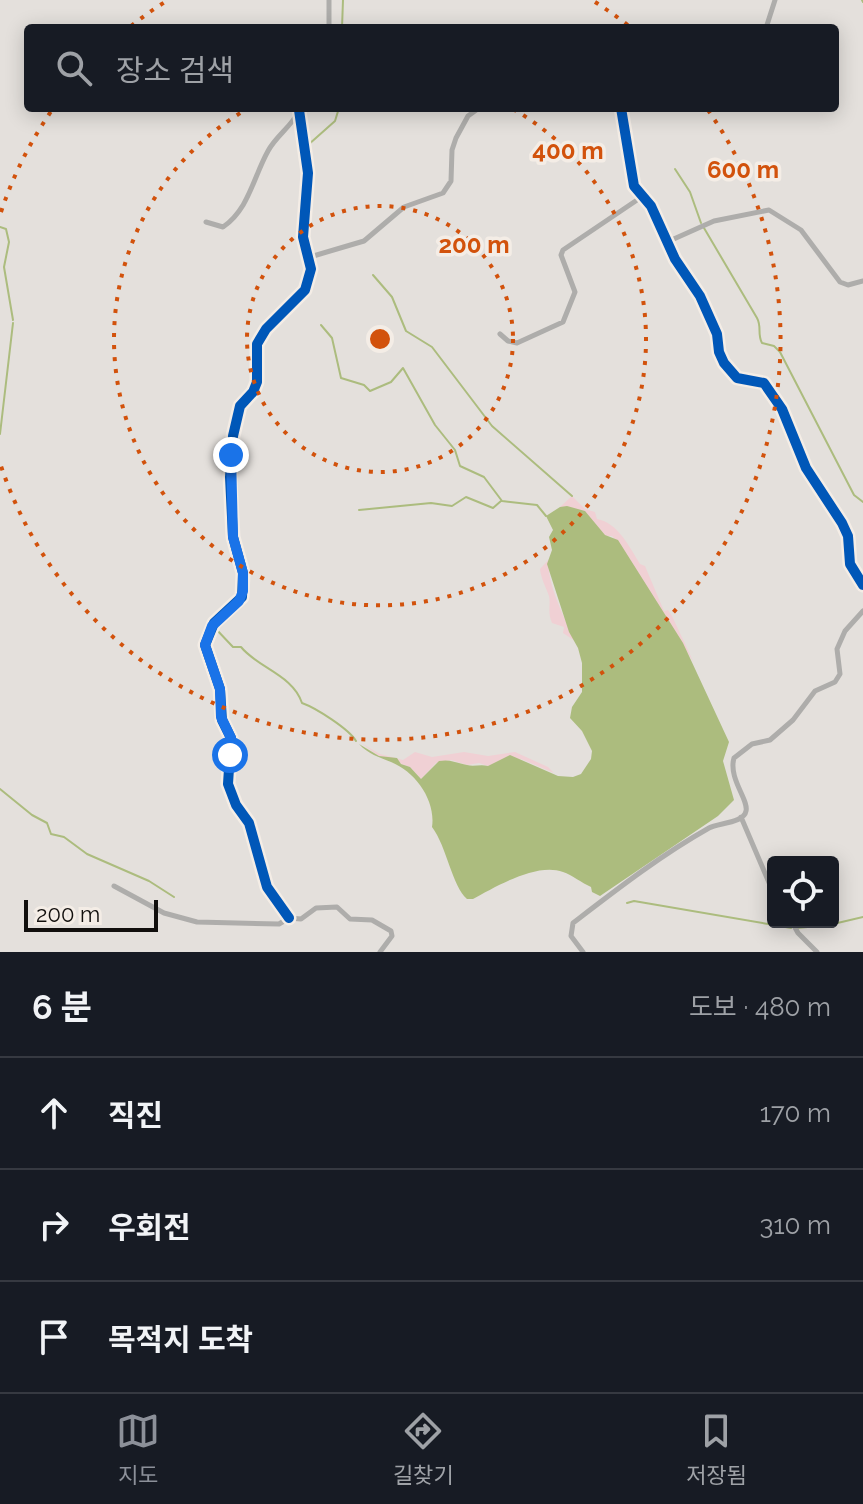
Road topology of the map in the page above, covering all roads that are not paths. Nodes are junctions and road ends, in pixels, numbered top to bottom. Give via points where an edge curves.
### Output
1 (329, 0) edge
2 (775, 0) edge
3 (329, 24) edge
4 (767, 24) edge
5 (298, 112) edge
6 (300, 112) edge
7 (474, 112) edge
8 (622, 112) edge
9 (643, 196) junction
10 (206, 222) dead end
11 (667, 242) junction
12 (310, 257) junction
13 (863, 281) edge
14 (500, 334) dead end
15 (863, 585) edge
16 (863, 611) edge
17 (741, 817) junction
18 (767, 878) edge
19 (114, 886) dead end
20 (289, 918) junction
21 (795, 928) edge
22 (380, 952) edge
23 (583, 952) edge
24 (817, 952) edge

1 - 3 street
2 - 4 street
5 - 10 street via 268,149 240,212 223,227
6 - 12 street via 308,173 303,237
7 - 12 street via 456,138 451,181 443,193 404,207 364,241
8 - 9 street via 632,181
9 - 11 street
9 - 14 street via 563,250 575,292 563,322 517,343
11 - 13 street via 714,221 769,210 801,230 840,282
11 - 15 street via 700,296 727,367 737,378 764,383 782,409 806,468 848,536 850,564
12 - 20 street via 305,290 257,344 257,382 240,406 230,477 243,591 212,626 205,645 231,738 231,794 249,823 267,887
16 - 17 street via 837,649 840,674 835,682 815,691 770,740 752,744 734,758 734,777 746,808
17 - 18 street
17 - 23 street via 711,826 573,923 573,939
19 - 20 street via 164,913 205,924 279,924
20 - 22 street via 334,907 350,919 377,921 392,934
21 - 24 street

